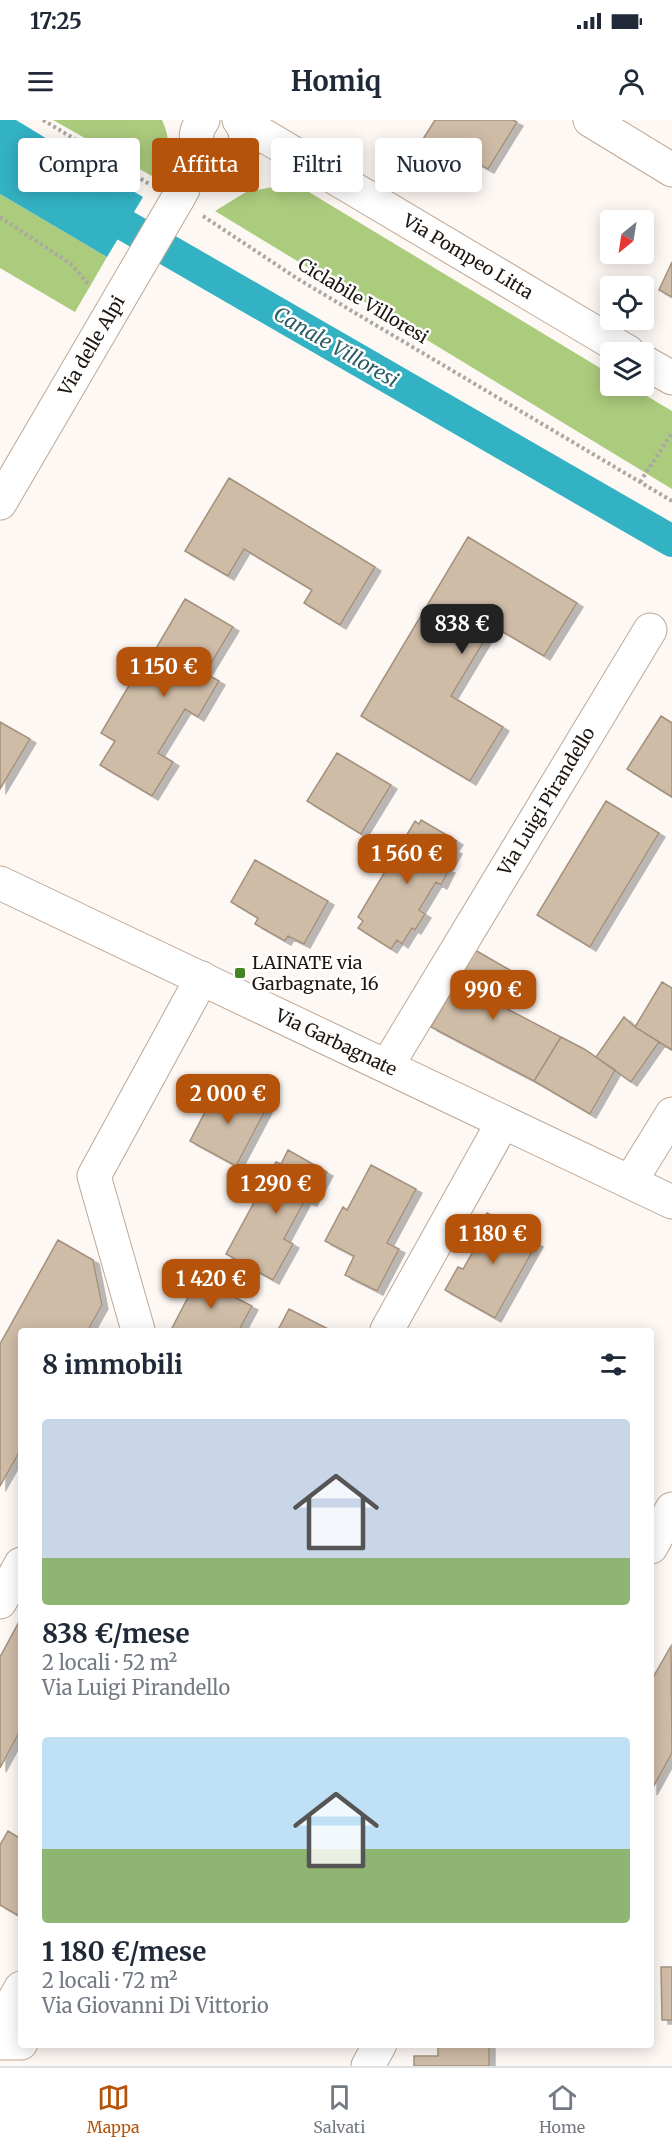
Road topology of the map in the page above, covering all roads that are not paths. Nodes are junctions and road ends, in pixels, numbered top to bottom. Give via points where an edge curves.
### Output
1 (590, 120) edge
2 (216, 133) edge
3 (672, 170) edge
4 (611, 342) edge
5 (0, 503) edge
6 (650, 630) dead end
7 (0, 883) edge
8 (202, 978) junction
9 (387, 1066) junction
10 (672, 1114) edge
11 (503, 1122) junction
12 (630, 1182) junction
13 (672, 1202) edge
14 (137, 1328) edge
15 (388, 1328) edge
16 (672, 1509) edge
17 (654, 1542) edge
18 (18, 1569) edge
19 (0, 1602) edge
20 (18, 1993) edge
21 (0, 2025) edge
22 (0, 2043) edge
23 (18, 2043) edge
24 (378, 2048) edge
25 (368, 2066) edge

1 - 3 street
2 - 4 street, Via Pompeo Litta via 308,161
2 - 5 street, Via delle Alpi via 177,200 112,290
6 - 9 street, Via Luigi Pirandello
7 - 8 street, Via Garbagnate
8 - 9 street, Via Garbagnate
8 - 14 street via 94,1176
9 - 11 street, Via Garbagnate
10 - 12 street
11 - 12 street, Via Garbagnate
11 - 15 street
12 - 13 street, Via Garbagnate
16 - 17 street
18 - 19 street
20 - 21 street
22 - 23 street
24 - 25 street

